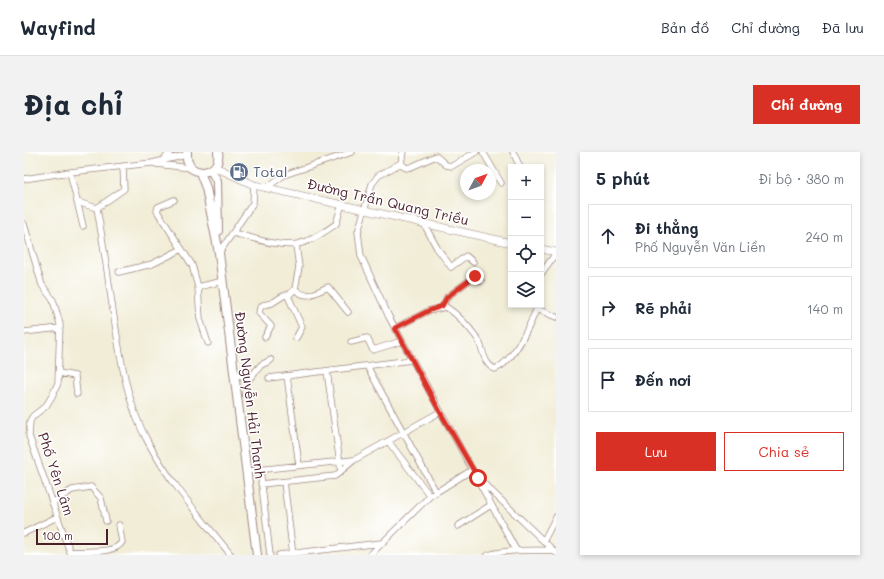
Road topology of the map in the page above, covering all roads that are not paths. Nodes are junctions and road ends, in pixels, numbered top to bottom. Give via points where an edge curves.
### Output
1 (171, 152) edge
2 (352, 152) edge
3 (402, 152) edge
4 (476, 152) edge
5 (483, 152) edge
6 (513, 152) edge
7 (186, 153) edge
8 (220, 153) edge
9 (337, 154) edge
10 (163, 161) junction
11 (152, 163) junction
12 (401, 163) junction
13 (519, 164) edge
14 (123, 166) junction
15 (192, 168) junction
16 (213, 168) junction
17 (70, 172) junction
18 (200, 172) junction
19 (24, 179) edge
20 (501, 184) dead end
21 (254, 185) junction
22 (266, 188) junction
23 (174, 200) dead end
24 (77, 202) junction
25 (342, 204) junction
26 (98, 208) junction
27 (364, 209) junction
28 (24, 224) edge
29 (424, 224) junction
30 (83, 226) dead end
31 (233, 233) junction
32 (217, 238) junction
33 (508, 242) edge
34 (296, 245) junction
35 (182, 249) junction
36 (544, 250) edge
37 (219, 253) junction
38 (556, 253) edge
39 (474, 262) dead end
40 (119, 272) dead end
41 (542, 272) edge
42 (223, 281) junction
43 (482, 281) dead end
44 (198, 287) junction
45 (295, 290) junction
46 (289, 294) junction
47 (442, 306) junction
48 (536, 308) edge
49 (539, 308) edge
50 (348, 312) dead end
51 (556, 317) edge
52 (60, 328) junction
53 (395, 328) junction
54 (24, 332) edge
55 (265, 337) dead end
56 (296, 338) dead end
57 (402, 341) junction
58 (351, 342) dead end
59 (208, 343) dead end
60 (271, 360) dead end
61 (412, 360) junction
62 (367, 366) junction
63 (327, 371) junction
64 (59, 373) junction
65 (234, 373) junction
66 (287, 376) junction
67 (270, 378) dead end
68 (77, 394) dead end
69 (440, 412) junction
70 (403, 432) junction
71 (27, 437) edge
72 (388, 441) junction
73 (354, 460) junction
74 (340, 461) junction
75 (299, 465) junction
76 (260, 469) junction
77 (472, 470) junction
78 (246, 471) junction
79 (341, 471) junction
80 (478, 478) junction
81 (284, 482) junction
82 (262, 484) junction
83 (436, 492) junction
84 (430, 496) junction
85 (52, 502) junction
86 (491, 505) junction
87 (57, 516) junction
88 (556, 517) edge
89 (106, 521) dead end
90 (119, 525) dead end
91 (458, 526) dead end
92 (24, 533) edge
93 (545, 541) junction
94 (381, 543) junction
95 (368, 545) junction
96 (516, 550) junction
97 (542, 550) junction
98 (554, 551) edge
99 (323, 552) edge
100 (70, 554) edge
101 (293, 554) edge
102 (527, 554) edge
103 (231, 555) edge
104 (257, 555) edge
105 (270, 555) edge
106 (279, 555) edge
107 (488, 555) edge

1 - 10 street
2 - 9 street
3 - 12 street
4 - 12 street via 452,166 446,165 436,156 406,168
5 - 20 street
6 - 13 street
7 - 10 street
7 - 15 highway via 188,164
8 - 16 highway
9 - 22 street via 284,175
10 - 11 street
11 - 14 street
11 - 15 street
12 - 27 street via 375,179
14 - 17 street
14 - 26 street via 124,189
15 - 18 highway
16 - 18 highway
16 - 21 main road, Đường Trần Quang Triều
16 - 32 highway, Đường Nguyễn Hải Thanh via 217,181
17 - 19 street
17 - 24 street
18 - 32 highway, Đường Nguyễn Hải Thanh
21 - 22 main road, Đường Trần Quang Triều
21 - 31 street via 253,203
22 - 25 main road, Đường Trần Quang Triều
23 - 35 street via 156,209
24 - 26 street
24 - 30 street
25 - 27 main road, Đường Trần Quang Triều
25 - 34 street via 336,224 314,238
26 - 103 street via 116,333 137,419 148,443 176,485
27 - 29 main road, Đường Trần Quang Triều
27 - 53 street via 358,232 361,256
28 - 52 street, Phố Yên Lâm via 42,285 58,312
29 - 33 main road, Đường Trần Quang Triều
29 - 39 street via 451,267 466,256
31 - 34 street
31 - 37 street
32 - 37 highway, Đường Nguyễn Hải Thanh
34 - 45 street via 299,267
35 - 40 street via 152,264
35 - 44 street via 192,265
36 - 38 main road
37 - 42 highway, Đường Nguyễn Hải Thanh
38 - 41 street
42 - 44 street
42 - 65 highway, Đường Nguyễn Hải Thanh
43 - 47 street via 475,276 447,297
44 - 59 street via 200,319
45 - 46 street
45 - 50 street via 309,296 328,287
46 - 55 street via 260,308 259,313 272,326
46 - 56 street via 288,298 302,327
47 - 48 street via 450,310 474,334 482,347 486,361 495,368 512,355
47 - 53 street
49 - 51 street
52 - 54 street
52 - 64 street, Phố Yên Lâm
53 - 57 street
57 - 58 street via 373,350 367,338
57 - 61 street
60 - 65 street via 260,364 249,379
61 - 62 street
61 - 69 street
62 - 63 street
62 - 70 street
63 - 66 street
63 - 74 street
64 - 68 street via 75,376
64 - 71 street, Phố Yên Lâm via 58,383 46,406 30,421
65 - 78 highway, Đường Nguyễn Hải Thanh
66 - 67 street
66 - 75 street
69 - 70 street
69 - 77 street
70 - 72 street
70 - 83 street
71 - 85 street, Phố Yên Lâm
72 - 73 street
72 - 84 street
73 - 74 street
73 - 79 street
74 - 75 street
74 - 79 street
75 - 76 street
76 - 78 street
76 - 82 street
77 - 80 street
77 - 83 street
78 - 104 highway, Đường Nguyễn Hải Thanh
79 - 81 street via 335,476
80 - 86 street
80 - 93 street
81 - 82 street
81 - 101 street
82 - 105 street
83 - 84 street
84 - 94 street
85 - 87 street, Phố Yên Lâm
85 - 89 street via 72,490 91,486 102,498
86 - 91 street
86 - 96 street
87 - 92 street
87 - 100 street, Phố Yên Lâm
88 - 93 street
90 - 100 street via 122,542 119,546 95,553
93 - 97 street
93 - 98 street
94 - 95 street
94 - 95 street via 370,555
95 - 99 street
96 - 102 street
96 - 107 street
97 - 98 street
97 - 102 street
99 - 101 street
101 - 106 street

